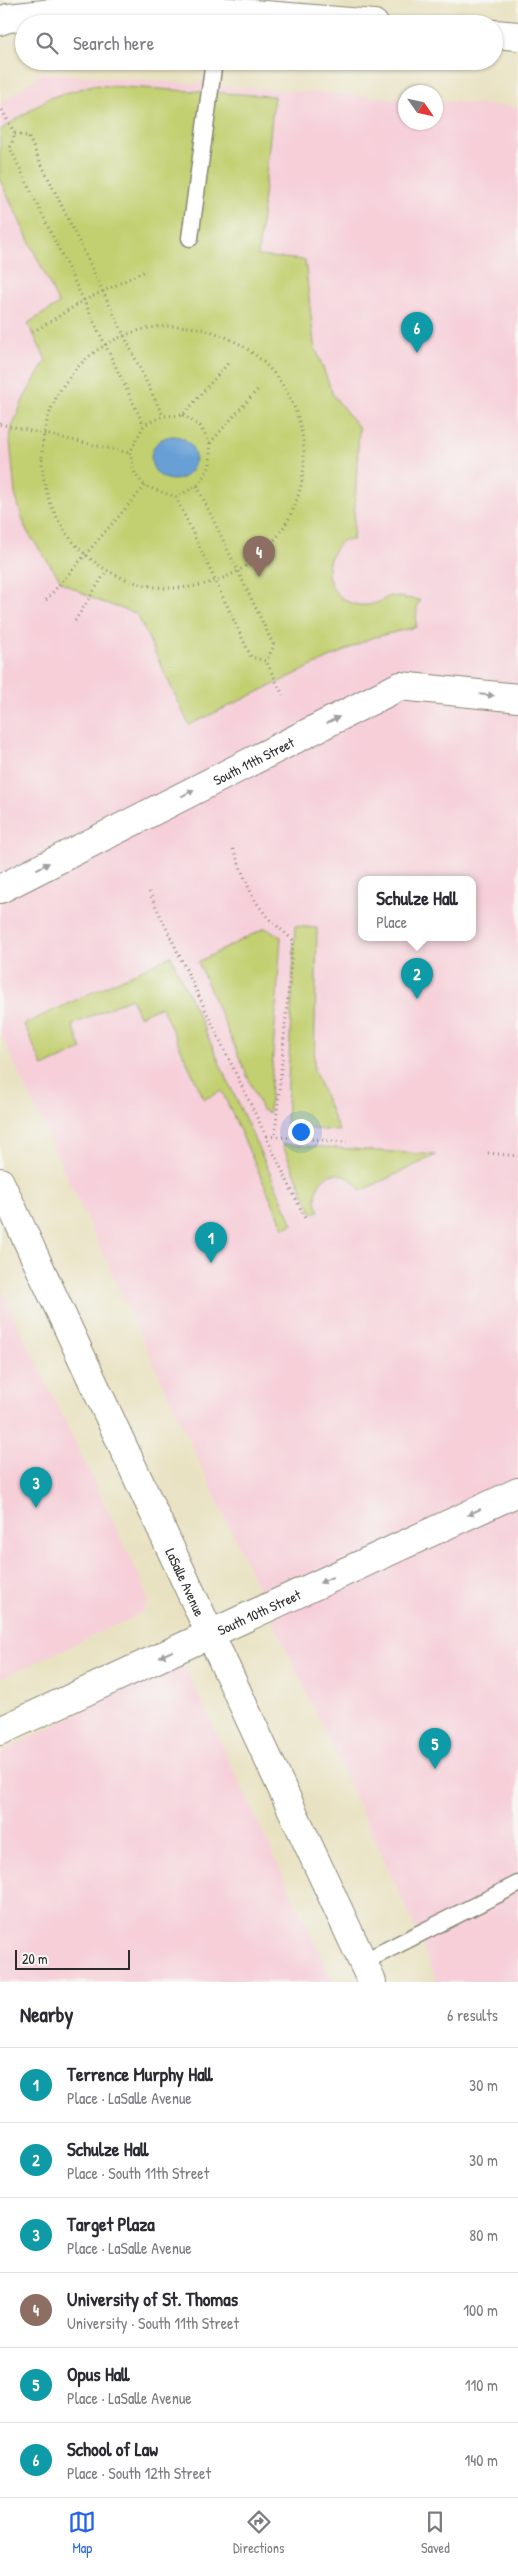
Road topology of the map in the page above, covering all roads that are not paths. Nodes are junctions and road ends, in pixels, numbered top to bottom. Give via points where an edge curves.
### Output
1 (6, 13) edge
2 (207, 15) edge
3 (503, 35) edge
4 (518, 36) edge
5 (213, 70) edge
6 (190, 238) dead end
7 (518, 698) edge
8 (0, 888) edge
9 (0, 1182) edge
10 (518, 1492) edge
11 (210, 1634) junction
12 (0, 1731) edge
13 (518, 1884) edge
14 (367, 1972) edge

1 - 2 street via 134,4
3 - 4 street
5 - 6 lane
8 -> 7 street, South 11th Street via 400,686
9 - 11 street, LaSalle Avenue
10 -> 11 street, South 10th Street
11 -> 12 street, South 10th Street
11 - 14 street, LaSalle Avenue
13 - 14 lane

